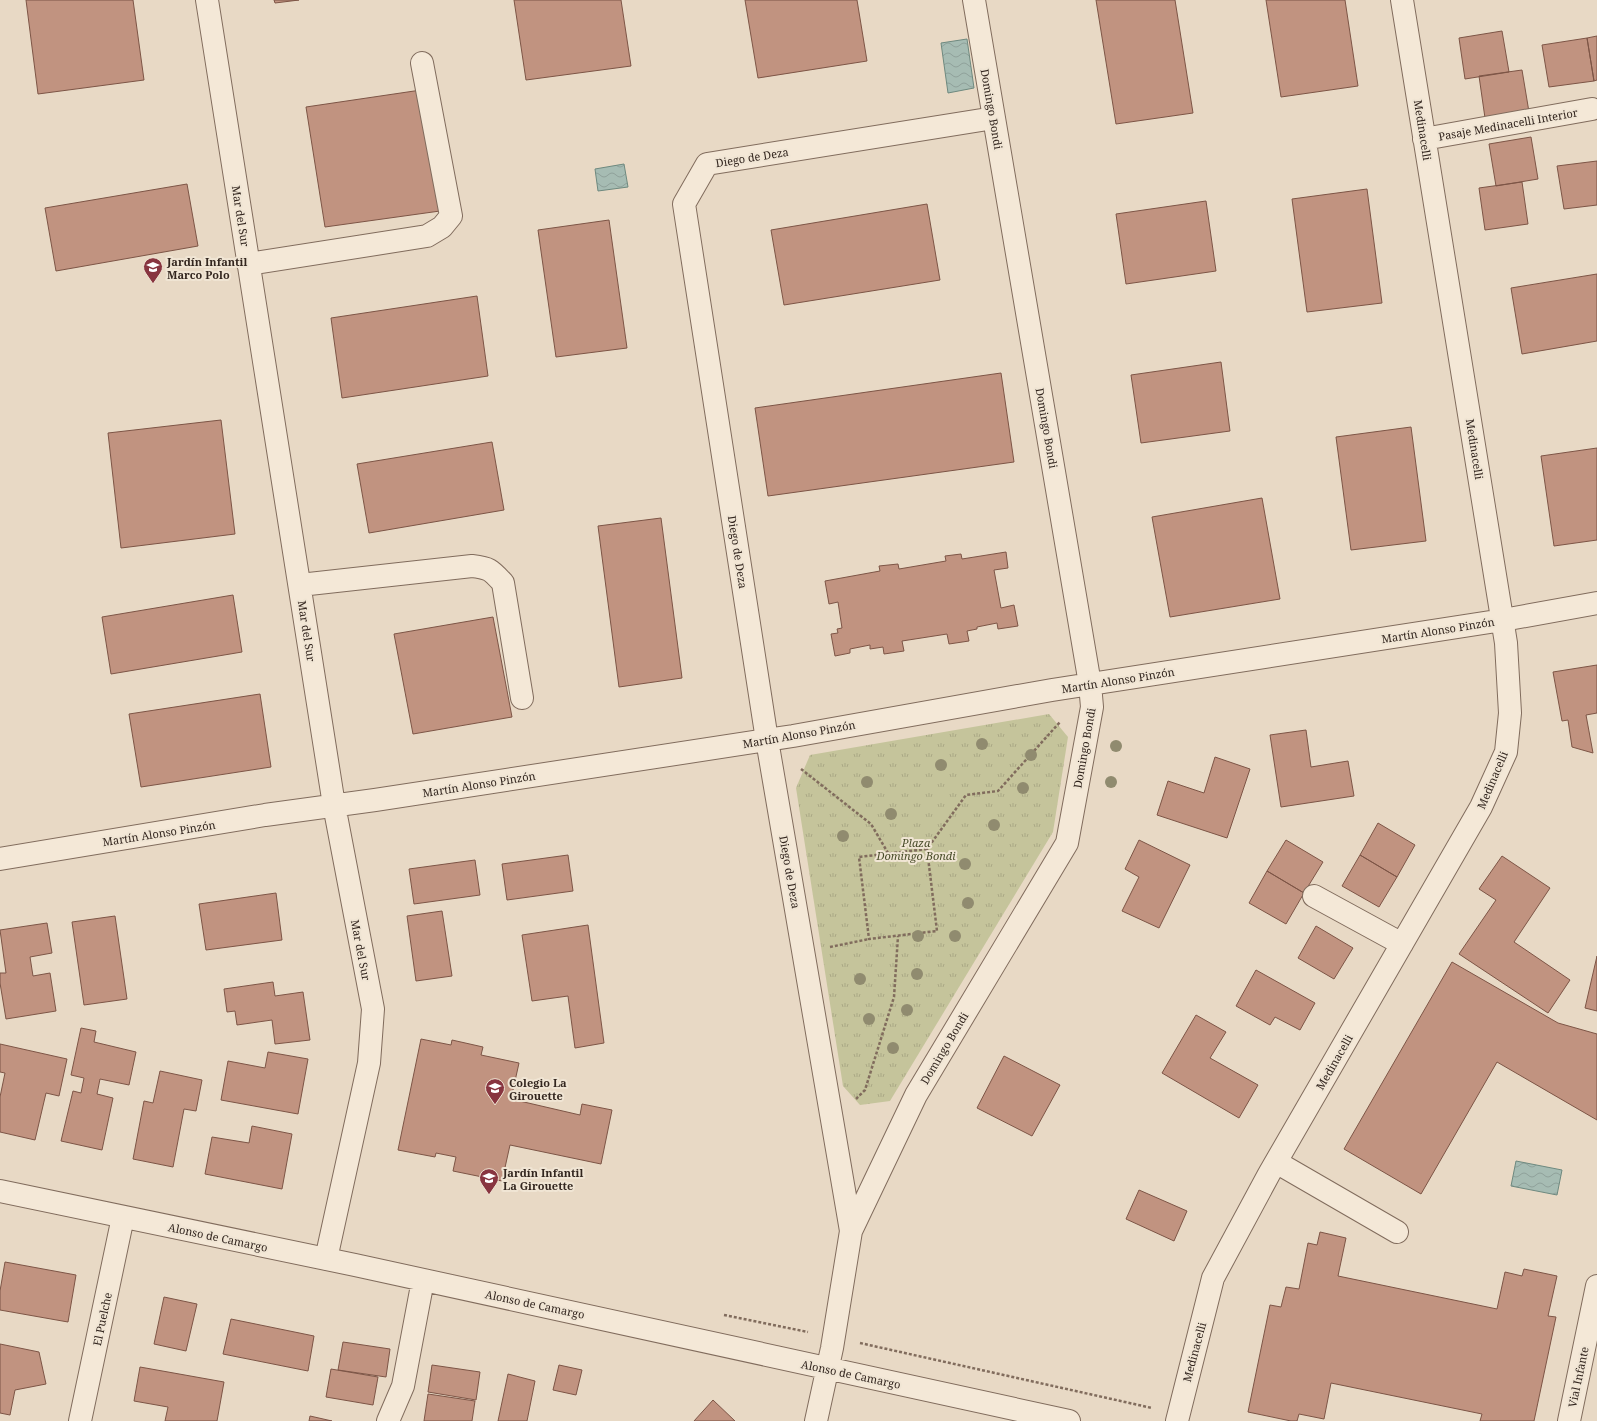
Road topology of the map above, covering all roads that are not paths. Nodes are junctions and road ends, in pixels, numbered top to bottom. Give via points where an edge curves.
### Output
1 (206, 0) edge
2 (974, 0) edge
3 (1402, 0) edge
4 (422, 63) dead end
5 (1592, 109) dead end
6 (994, 118) junction
7 (1424, 139) junction
8 (248, 264) junction
9 (300, 585) junction
10 (1597, 603) edge
11 (1503, 620) junction
12 (1090, 684) junction
13 (522, 698) dead end
14 (767, 740) junction
15 (334, 805) junction
16 (0, 859) edge
17 (1314, 896) dead end
18 (1402, 944) junction
19 (1276, 1162) junction
20 (0, 1191) edge
21 (123, 1217) junction
22 (852, 1231) junction
23 (1397, 1232) dead end
24 (326, 1259) junction
25 (423, 1280) junction
26 (1597, 1286) edge
27 (826, 1369) junction
28 (80, 1421) edge
29 (388, 1421) edge
30 (816, 1421) edge
31 (1069, 1421) edge
32 (1177, 1421) edge
33 (1569, 1421) edge

1 - 8 street, Mar del Sur
2 - 6 street, Domingo Bondi
3 - 7 street, Medinacelli
4 - 8 street via 451,216 442,227 427,236
5 - 7 street, Pasaje Medinacelli Interior
6 - 12 street, Domingo Bondi
6 - 14 street, Diego de Deza via 707,164 684,204
7 - 11 street, Medinacelli
8 - 9 street, Mar del Sur
9 - 13 street via 472,566 486,567 503,583
9 - 15 street, Mar del Sur
10 - 11 street, Martín Alonso Pinzón
11 - 12 street, Martín Alonso Pinzón
11 - 18 street, Medinacelli via 1510,713 1506,752 1481,807
12 - 14 street, Martín Alonso Pinzón
12 - 22 street, Domingo Bondi via 1092,707 1067,843 916,1095
14 - 15 street, Martín Alonso Pinzón
14 - 22 street, Diego de Deza
15 - 16 street, Martín Alonso Pinzón
15 - 24 street, Mar del Sur via 373,1009 369,1063
17 - 18 street
18 - 19 street, Medinacelli
19 - 23 street
19 - 32 street, Medinacelli via 1213,1278
20 - 21 street, Alonso de Camargo
21 - 24 street, Alonso de Camargo
21 - 28 street, El Puelche
22 - 27 street, Domingo Bondi
24 - 25 street, Alonso de Camargo
25 - 27 street, Alonso de Camargo
25 - 29 street via 403,1386
26 - 33 street, Vial Infante
27 - 30 street, Domingo Bondi
27 - 31 street, Alonso de Camargo

